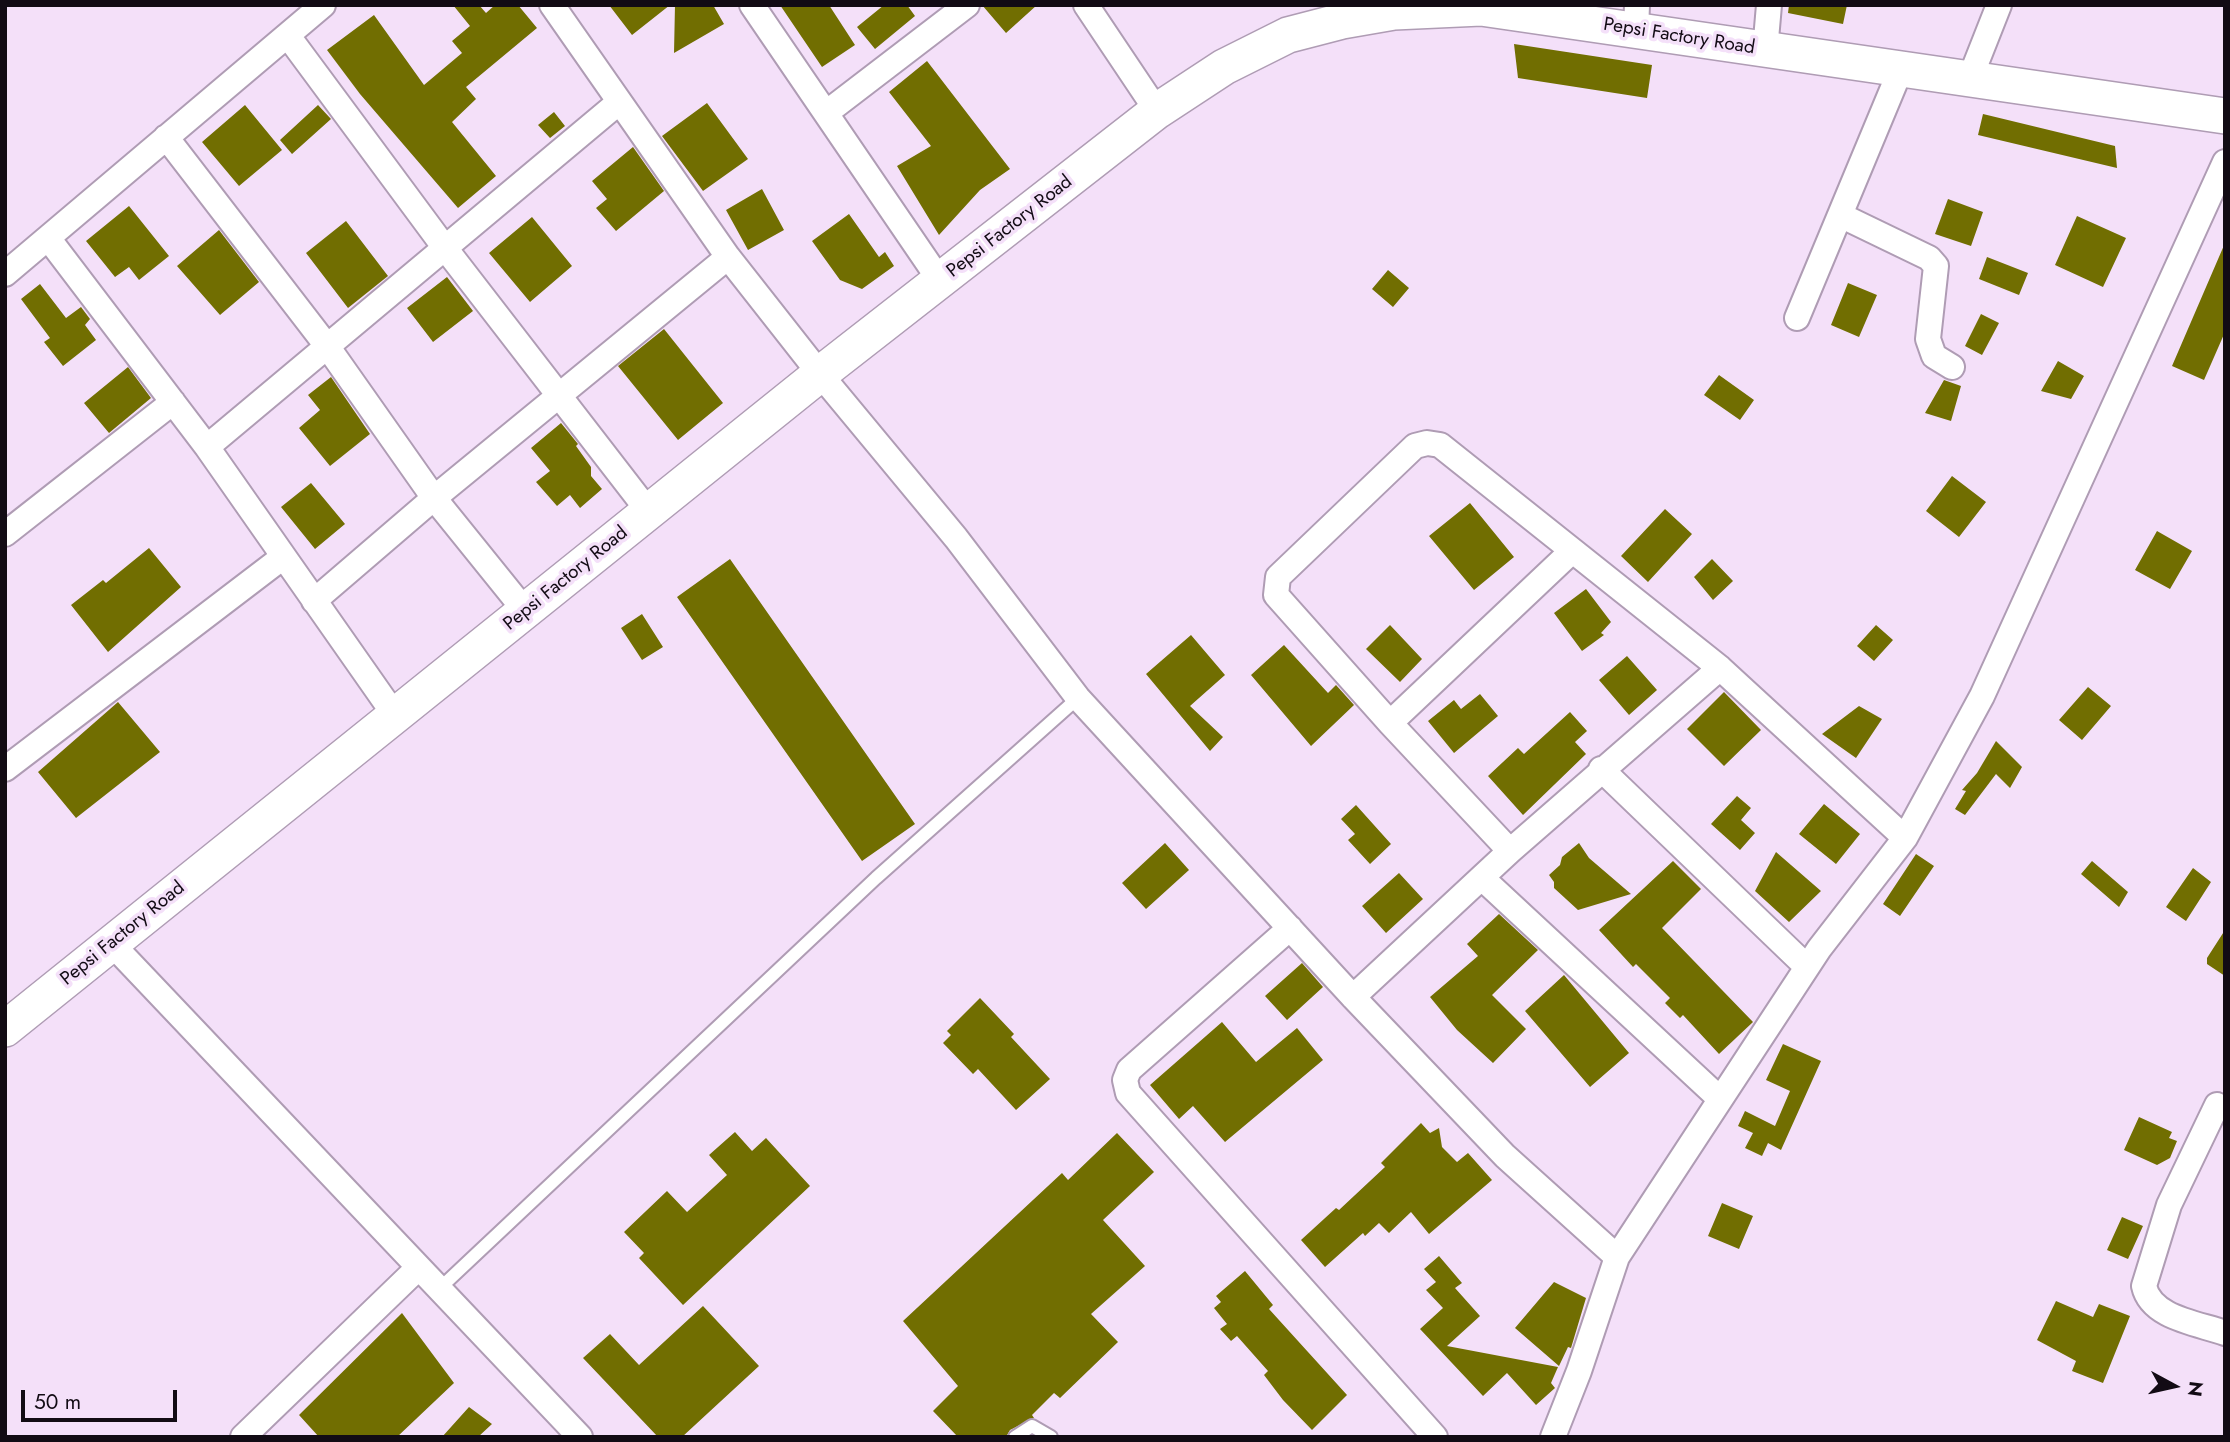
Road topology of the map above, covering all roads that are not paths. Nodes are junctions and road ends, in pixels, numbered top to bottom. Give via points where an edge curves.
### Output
1 (323, 5) edge
2 (552, 5) edge
3 (752, 5) edge
4 (967, 5) edge
5 (1086, 5) edge
6 (1769, 5) edge
7 (2000, 5) edge
8 (1426, 7) edge
9 (1637, 18) edge
10 (288, 36) junction
11 (1765, 51) junction
12 (1900, 71) junction
13 (1969, 81) junction
14 (618, 103) junction
15 (1157, 111) junction
16 (826, 113) junction
17 (2225, 116) edge
18 (166, 137) junction
19 (2225, 162) edge
20 (1840, 215) junction
21 (48, 238) junction
22 (444, 248) junction
23 (728, 257) junction
24 (5, 274) edge
25 (941, 282) junction
26 (1797, 318) dead end
27 (327, 346) junction
28 (1952, 367) dead end
29 (820, 374) junction
30 (557, 396) junction
31 (173, 402) junction
32 (206, 447) junction
33 (434, 498) junction
34 (649, 512) junction
35 (5, 534) edge
36 (1572, 551) junction
37 (283, 557) junction
38 (314, 601) junction
39 (526, 612) junction
40 (1720, 668) junction
41 (1079, 698) junction
42 (394, 714) junction
43 (1390, 723) junction
44 (5, 769) edge
45 (1601, 769) junction
46 (1905, 838) junction
47 (1510, 851) junction
48 (1482, 878) junction
49 (1290, 928) junction
50 (111, 943) junction
51 (1807, 967) junction
52 (1353, 997) junction
53 (5, 1029) edge
54 (1719, 1098) junction
55 (2217, 1105) dead end
56 (1617, 1256) junction
57 (418, 1268) junction
58 (438, 1290) junction
59 (2225, 1333) edge
60 (243, 1437) edge
61 (580, 1437) edge
62 (1015, 1437) edge
63 (1051, 1437) edge
64 (1435, 1437) edge
65 (1553, 1437) edge

1 - 10 street
2 - 14 street
3 - 16 street
4 - 16 street
5 - 15 street
6 - 11 street
7 - 13 street
8 - 9 main road, Pepsi Factory Road
8 - 15 main road, Pepsi Factory Road via 1288,35 1224,67
9 - 11 main road, Pepsi Factory Road
10 - 18 street
10 - 22 street
11 - 12 main road, Pepsi Factory Road
12 - 13 main road, Pepsi Factory Road
12 - 20 street
13 - 17 main road, Pepsi Factory Road
14 - 22 street
14 - 23 street
15 - 25 main road, Pepsi Factory Road
16 - 25 street
18 - 21 street
18 - 27 street
19 - 46 street via 1982,696
20 - 26 street
20 - 28 street via 1929,258 1936,266 1930,347 1934,356
21 - 24 street
21 - 31 street
22 - 27 street
22 - 30 street
23 - 29 street
23 - 30 street
25 - 29 main road, Pepsi Factory Road
27 - 32 street
27 - 33 street
29 - 34 main road, Pepsi Factory Road
29 - 41 street via 956,538
30 - 33 street
30 - 34 street
31 - 32 street
31 - 35 street
32 - 37 street
33 - 38 street
33 - 39 street
34 - 39 main road, Pepsi Factory Road
36 - 40 street
36 - 43 street
36 - 43 street via 1440,445 1415,446 1350,504 1278,577 1276,595
37 - 38 street
37 - 44 street
38 - 42 street
39 - 42 main road, Pepsi Factory Road
40 - 45 street
40 - 46 street
41 - 49 street
41 - 58 lane via 876,878
42 - 50 main road, Pepsi Factory Road
43 - 47 street
45 - 47 street
45 - 51 street
46 - 51 street
47 - 48 street
48 - 52 street
48 - 54 street
49 - 52 street
49 - 64 street via 1129,1070 1125,1080 1128,1093
50 - 53 main road, Pepsi Factory Road
50 - 57 street
51 - 54 street
52 - 56 street via 1505,1156
54 - 56 street
55 - 59 street via 2169,1205 2144,1286 2147,1299 2159,1310
56 - 65 street
57 - 58 street
57 - 60 street
58 - 61 street
62 - 63 lane via 1032,1426

